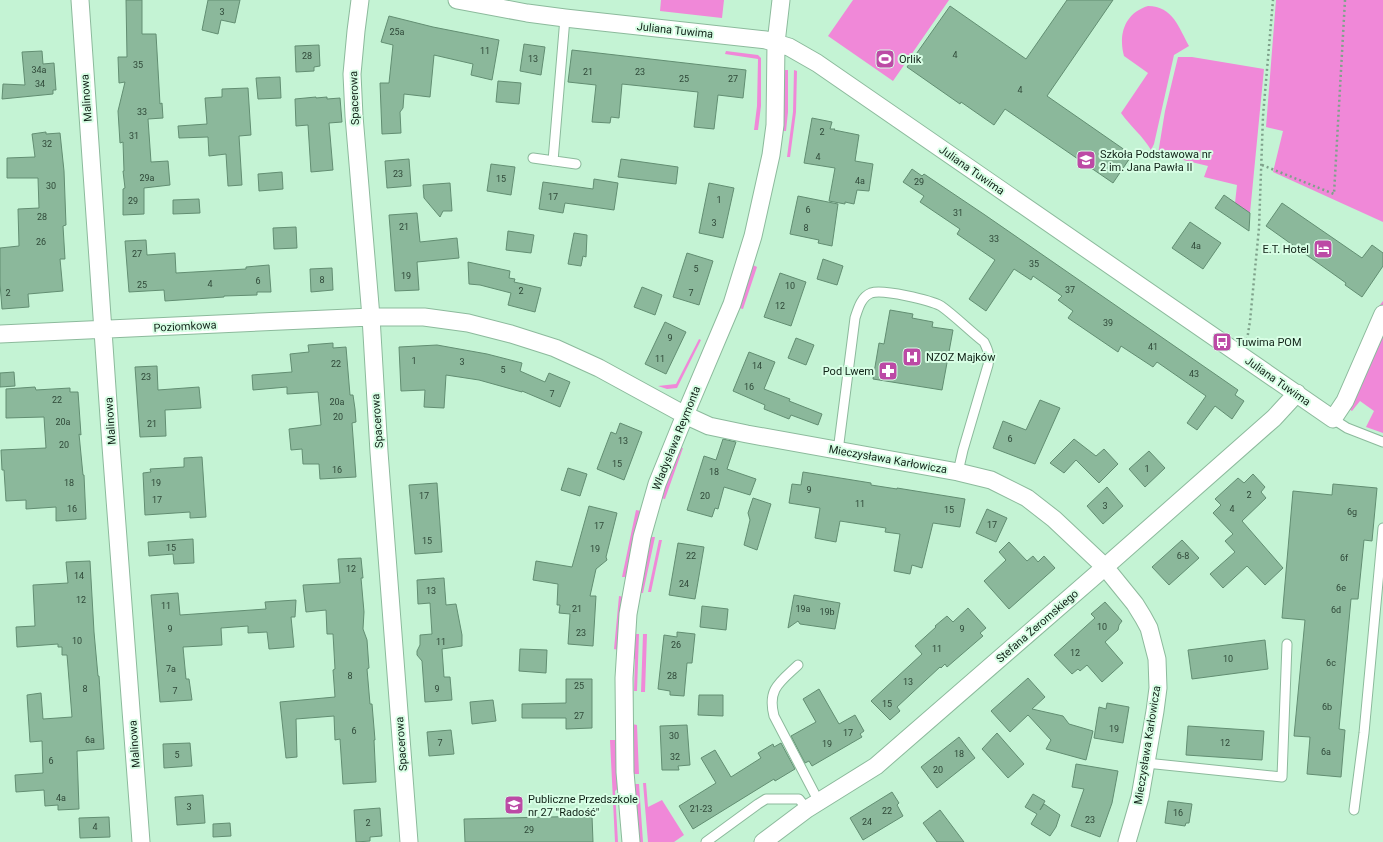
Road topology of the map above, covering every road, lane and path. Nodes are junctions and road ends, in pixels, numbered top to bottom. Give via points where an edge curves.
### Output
1 (80, 0) edge
2 (360, 0) edge
3 (457, 0) edge
4 (781, 0) edge
5 (1273, 0) edge
6 (1345, 0) edge
7 (565, 18) junction
8 (776, 43) junction
9 (533, 158) dead end
10 (553, 161) junction
11 (576, 164) dead end
12 (1262, 165) junction
13 (1383, 314) edge
14 (371, 317) junction
15 (103, 330) junction
16 (0, 334) edge
17 (1242, 356) junction
18 (1296, 393) junction
19 (685, 415) junction
20 (1333, 419) junction
21 (1383, 442) edge
22 (838, 451) junction
23 (958, 472) junction
24 (1383, 528) edge
25 (1105, 567) junction
26 (1287, 644) dead end
27 (798, 665) dead end
28 (1146, 763) junction
29 (813, 805) junction
30 (1354, 810) dead end
31 (142, 842) edge
32 (409, 842) edge
33 (631, 842) edge
34 (706, 842) edge
35 (763, 842) edge
36 (1127, 842) edge

1 - 15 street, Malinowa
2 - 14 street, Spacerowa via 352,74 356,152
3 - 7 street, Juliana Tuwima
4 - 8 street, Władysława Reymonta
5 - 12 path via 1263,116
6 - 12 path via 1334,194
7 - 8 street, Juliana Tuwima
7 - 10 lane
8 - 17 street, Juliana Tuwima via 789,47 817,63
8 - 19 street, Władysława Reymonta via 775,125 753,236 732,304
9 - 10 lane
10 - 11 lane
12 - 17 path via 1249,334
13 - 20 street via 1345,401
14 - 15 street, Poziomkowa
14 - 19 street, Mieczysława Karłowicza via 424,317 468,323 518,336 556,348 599,368
14 - 32 street, Spacerowa
15 - 16 street, Poziomkowa
15 - 31 street, Malinowa
17 - 18 street, Juliana Tuwima
18 - 20 street, Juliana Tuwima
18 - 25 street, Stefana Żeromskiego via 1274,418
19 - 22 street, Mieczysława Karłowicza via 709,426
19 - 33 street, Władysława Reymonta via 657,484 642,537 628,614 624,678 625,772
20 - 21 lane via 1347,428
22 - 23 street, Mieczysława Karłowicza
22 - 23 lane via 855,318 859,306 864,298 880,292 926,300 940,306 984,342 990,356
23 - 25 street, Mieczysława Karłowicza via 991,480 1027,498 1054,519
24 - 30 lane via 1364,733
25 - 28 street, Mieczysława Karłowicza via 1143,617 1156,652 1158,688
25 - 29 street, Stefana Żeromskiego via 876,766
26 - 28 lane via 1282,776
27 - 29 lane via 779,684 772,695 771,705
28 - 36 street, Mieczysława Karłowicza via 1140,797
29 - 34 lane via 799,798 766,799
29 - 35 street, Stefana Żeromskiego

